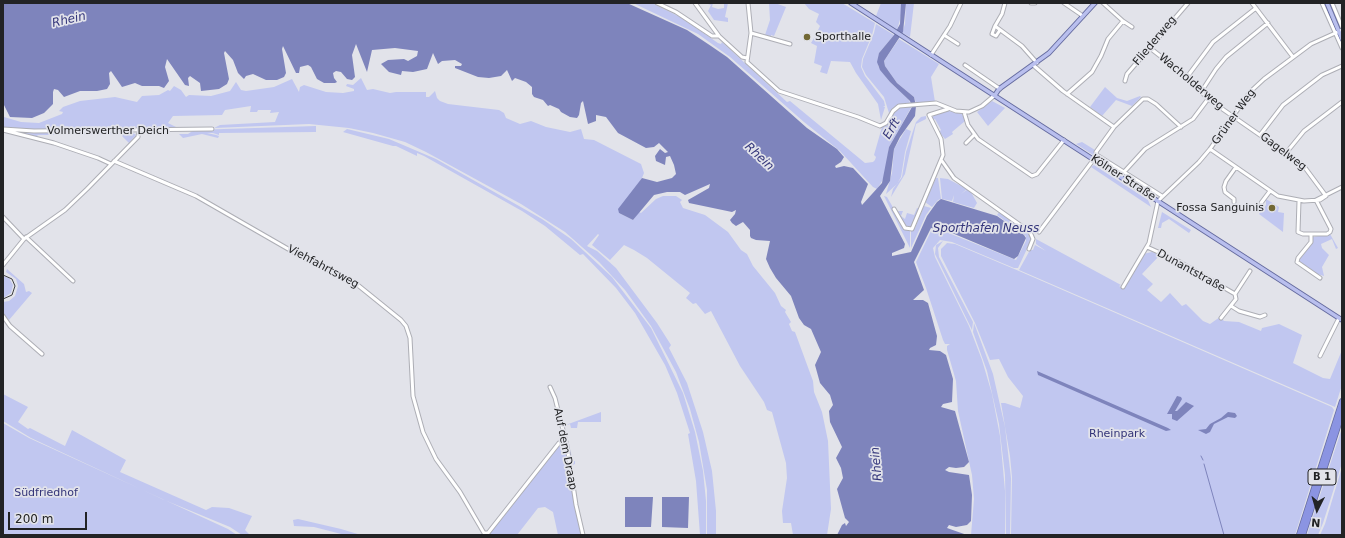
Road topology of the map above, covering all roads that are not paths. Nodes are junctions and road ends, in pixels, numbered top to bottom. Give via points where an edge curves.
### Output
1 (657, 3) edge
2 (695, 3) edge
3 (748, 3) edge
4 (851, 3) edge
5 (961, 3) edge
6 (1005, 3) edge
7 (1031, 3) edge
8 (1035, 3) edge
9 (1064, 3) edge
10 (1095, 3) edge
11 (1103, 3) edge
12 (1188, 3) edge
13 (1252, 3) edge
14 (1322, 3) edge
15 (1327, 3) edge
16 (1332, 3) edge
17 (1256, 8) junction
18 (1083, 16) junction
19 (1123, 21) junction
20 (1268, 24) junction
21 (995, 26) junction
22 (1132, 27) dead end
23 (1342, 27) edge
24 (1000, 30) junction
25 (1339, 32) edge
26 (751, 33) junction
27 (944, 35) junction
28 (719, 36) junction
29 (1342, 39) edge
30 (790, 44) dead end
31 (958, 44) dead end
32 (1150, 48) junction
33 (1342, 48) edge
34 (931, 55) junction
35 (1293, 57) junction
36 (747, 58) junction
37 (1035, 64) junction
38 (964, 65) dead end
39 (1342, 66) edge
40 (1187, 78) junction
41 (1125, 81) dead end
42 (1000, 88) junction
43 (1201, 92) junction
44 (1067, 94) junction
45 (995, 95) junction
46 (1208, 99) junction
47 (1342, 102) edge
48 (948, 109) junction
49 (964, 112) junction
50 (1233, 116) junction
51 (1114, 127) junction
52 (1181, 127) junction
53 (212, 129) dead end
54 (3, 130) edge
55 (139, 130) junction
56 (974, 135) junction
57 (1260, 135) junction
58 (1064, 140) junction
59 (966, 143) dead end
60 (1210, 148) junction
61 (1286, 153) junction
62 (1094, 159) junction
63 (942, 161) junction
64 (112, 163) junction
65 (1236, 167) junction
66 (1124, 172) junction
67 (1342, 187) edge
68 (1270, 191) junction
69 (1162, 196) junction
70 (1326, 196) junction
71 (1316, 200) junction
72 (1158, 201) junction
73 (1299, 201) junction
74 (1234, 202) dead end
75 (1261, 203) dead end
76 (894, 209) dead end
77 (3, 217) edge
78 (1039, 232) dead end
79 (1311, 234) junction
80 (25, 238) junction
81 (1147, 247) junction
82 (1029, 249) dead end
83 (3, 265) edge
84 (1250, 271) dead end
85 (1320, 278) dead end
86 (73, 280) dead end
87 (1123, 287) dead end
88 (1235, 294) junction
89 (1231, 306) junction
90 (1266, 315) dead end
91 (3, 316) edge
92 (1221, 318) dead end
93 (1341, 319) edge
94 (42, 354) dead end
95 (1320, 356) dead end
96 (550, 387) dead end
97 (1342, 402) edge
98 (1342, 414) edge
99 (1338, 419) junction
100 (565, 440) junction
101 (583, 535) edge
102 (1299, 535) edge
103 (1303, 535) edge

1 - 28 street via 676,12 712,36
2 - 28 street
3 - 26 street
4 - 34 main road, Kölner Straße
5 - 27 street
6 - 21 street
7 - 8 street
9 - 18 street
10 - 18 main road
11 - 19 street
12 - 32 street, Fliederweg
13 - 17 street
14 - 25 street
15 - 25 main road
16 - 23 street
17 - 20 street
17 - 40 street via 1213,42
18 - 37 main road via 1049,53
19 - 22 street
19 - 44 street via 1108,39 1092,72
20 - 35 street
20 - 43 street via 1226,57
21 - 24 street
21 - 24 street via 992,34 996,36
24 - 37 street via 1022,46
25 - 29 main road
25 - 33 street
25 - 35 street, Grüner Weg via 1311,44
26 - 30 street
26 - 36 street
27 - 31 street
27 - 34 street
28 - 36 street via 742,57
32 - 40 street, Wacholderweg
32 - 41 street, Fliederweg via 1127,74
34 - 45 main road, Kölner Straße
35 - 50 street, Grüner Weg via 1250,92
36 - 48 street via 748,63 777,90 879,126 886,124 897,107 905,105 939,104
37 - 42 main road
37 - 44 street
38 - 42 street
39 - 57 street via 1322,75 1283,105
40 - 43 street, Wacholderweg
42 - 45 main road
43 - 46 street, Wacholderweg
44 - 51 street
45 - 49 street via 974,111
45 - 58 main road, Kölner Straße
46 - 50 street, Wacholderweg
46 - 52 street via 1193,119
47 - 61 street via 1304,131
48 - 49 street
48 - 63 street via 929,115 942,143
49 - 56 street
50 - 57 street, Gagelweg
50 - 60 street, Grüner Weg
51 - 52 street via 1144,99 1156,104
51 - 66 street, Kölner Straße via 1096,152
52 - 66 street via 1145,149
53 - 55 street, Volmerswerther Deich
54 - 55 street, Volmerswerther Deich
54 - 64 street, Viehfahrtsweg via 54,143
55 - 64 street via 138,137
56 - 58 street via 988,148 1033,176
56 - 59 street
57 - 61 street, Gagelweg
58 - 62 main road, Kölner Straße
60 - 65 street
60 - 69 street, Grüner Weg via 1199,162
61 - 70 street, Gagelweg via 1307,169
62 - 72 main road, Kölner Straße
62 - 78 street
63 - 76 street via 912,229 906,228
63 - 82 street via 954,178 1032,234
64 - 80 street via 65,210
64 - 100 street, Viehfahrtsweg via 196,196 309,261 354,282 401,320 410,338 413,396 423,432 436,459 485,534
65 - 68 street
65 - 74 street via 1224,187
66 - 69 street, Kölner Straße
67 - 70 street
68 - 73 street via 1284,198
68 - 75 street
69 - 72 street, Grüner Weg
70 - 71 street
71 - 73 street
71 - 79 street via 1331,230 1326,234
72 - 81 street
72 - 93 main road, Kölner Straße
73 - 79 street via 1298,232
77 - 80 street
79 - 85 street via 1311,242 1297,262
80 - 83 street
80 - 86 street
81 - 87 street
81 - 88 street, Dunantstraße via 1178,261
84 - 88 street, Dunantstraße
88 - 89 street, Dunantstraße via 1236,299
89 - 90 street, Dunantstraße via 1260,317
89 - 92 street, Dunantstraße
91 - 94 street via 10,326
93 - 95 street
96 - 100 street, Auf dem Draap
97 - 99 highway, B 1
98 - 99 highway, B 1
99 - 102 highway, B 1
99 - 103 highway, B 1
100 - 101 street, Auf dem Draap

